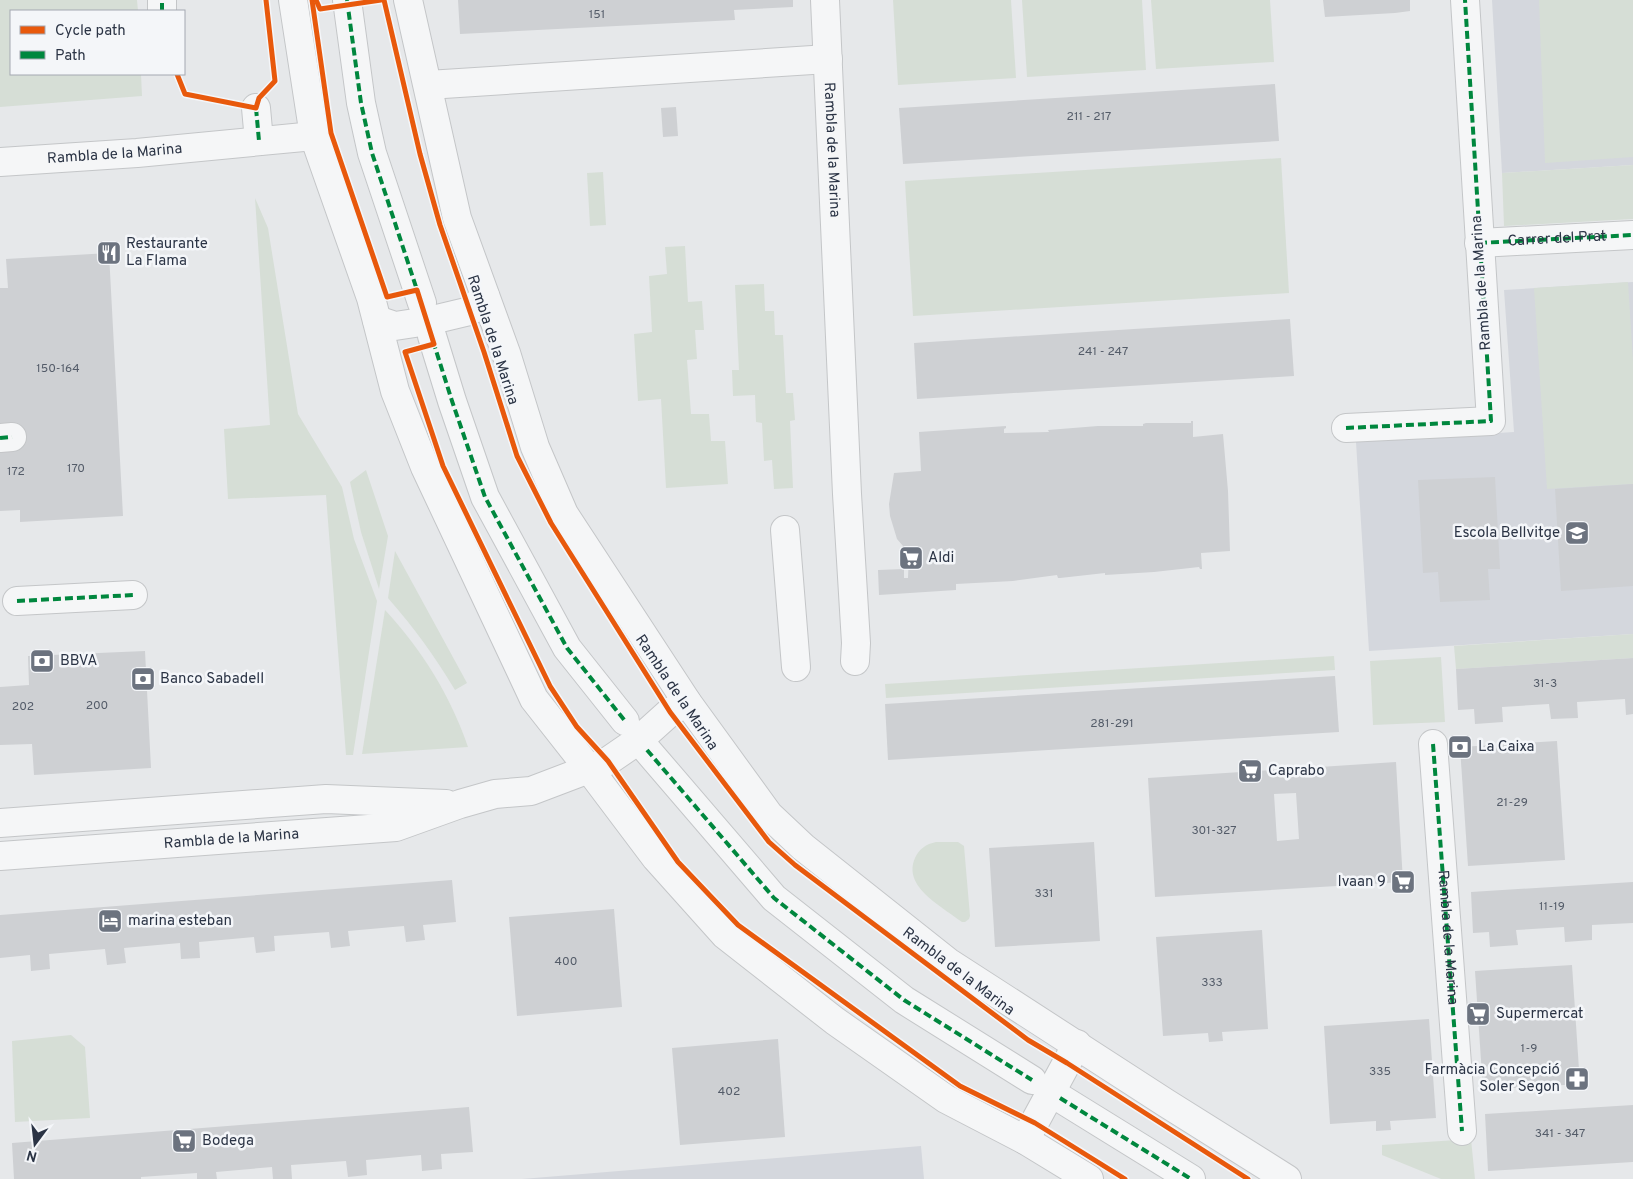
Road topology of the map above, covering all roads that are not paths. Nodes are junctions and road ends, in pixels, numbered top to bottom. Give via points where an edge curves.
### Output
1 (293, 0) edge
2 (347, 0) edge
3 (408, 0) edge
4 (825, 0) edge
5 (1465, 0) edge
6 (828, 59) junction
7 (428, 85) junction
8 (256, 108) dead end
9 (314, 136) junction
10 (259, 141) junction
11 (0, 162) edge
12 (1633, 234) edge
13 (1479, 242) junction
14 (485, 296) junction
15 (422, 303) dead end
16 (377, 320) junction
17 (432, 336) dead end
18 (1346, 428) dead end
19 (785, 530) dead end
20 (133, 595) dead end
21 (17, 601) dead end
22 (855, 661) dead end
23 (796, 667) dead end
24 (687, 702) junction
25 (625, 721) dead end
26 (1433, 744) dead end
27 (646, 750) dead end
28 (589, 769) junction
29 (460, 804) junction
30 (0, 823) edge
31 (0, 856) edge
32 (1077, 1044) junction
33 (1032, 1080) dead end
34 (1060, 1098) dead end
35 (1462, 1131) dead end
36 (1025, 1140) junction
37 (1089, 1179) edge
38 (1191, 1179) edge
39 (1287, 1179) edge

1 - 9 street
2 - 15 street via 361,103 372,153
3 - 7 street, Rambla de la Marina
4 - 6 street, Rambla de la Marina
5 - 13 street, Rambla de la Marina
6 - 7 street
6 - 22 street, Rambla de la Marina
7 - 14 street, Rambla de la Marina via 457,218
8 - 10 street
9 - 10 street, Rambla de la Marina
9 - 16 street
10 - 11 street, Rambla de la Marina
12 - 13 street, Carrer del Prat
13 - 18 street, Rambla de la Marina via 1491,421
14 - 16 street, Rambla de la Marina via 470,311 428,321 395,326
14 - 24 street, Rambla de la Marina via 535,447 564,514
16 - 28 street via 395,392 424,467 534,699
17 - 25 street via 485,497 568,648
19 - 23 street
20 - 21 street
24 - 28 street, Rambla de la Marina via 618,754
24 - 32 street, Rambla de la Marina via 769,815 804,846 948,962
26 - 35 street, Rambla de la Marina
27 - 33 street via 774,898 904,1000
28 - 29 street, Rambla de la Marina via 532,792 495,794
28 - 36 street via 656,858 725,935 835,1021 946,1099
29 - 30 street, Rambla de la Marina via 326,798
29 - 31 street, Rambla de la Marina via 396,828
32 - 36 street
32 - 39 street, Rambla de la Marina
34 - 38 street
36 - 37 street

